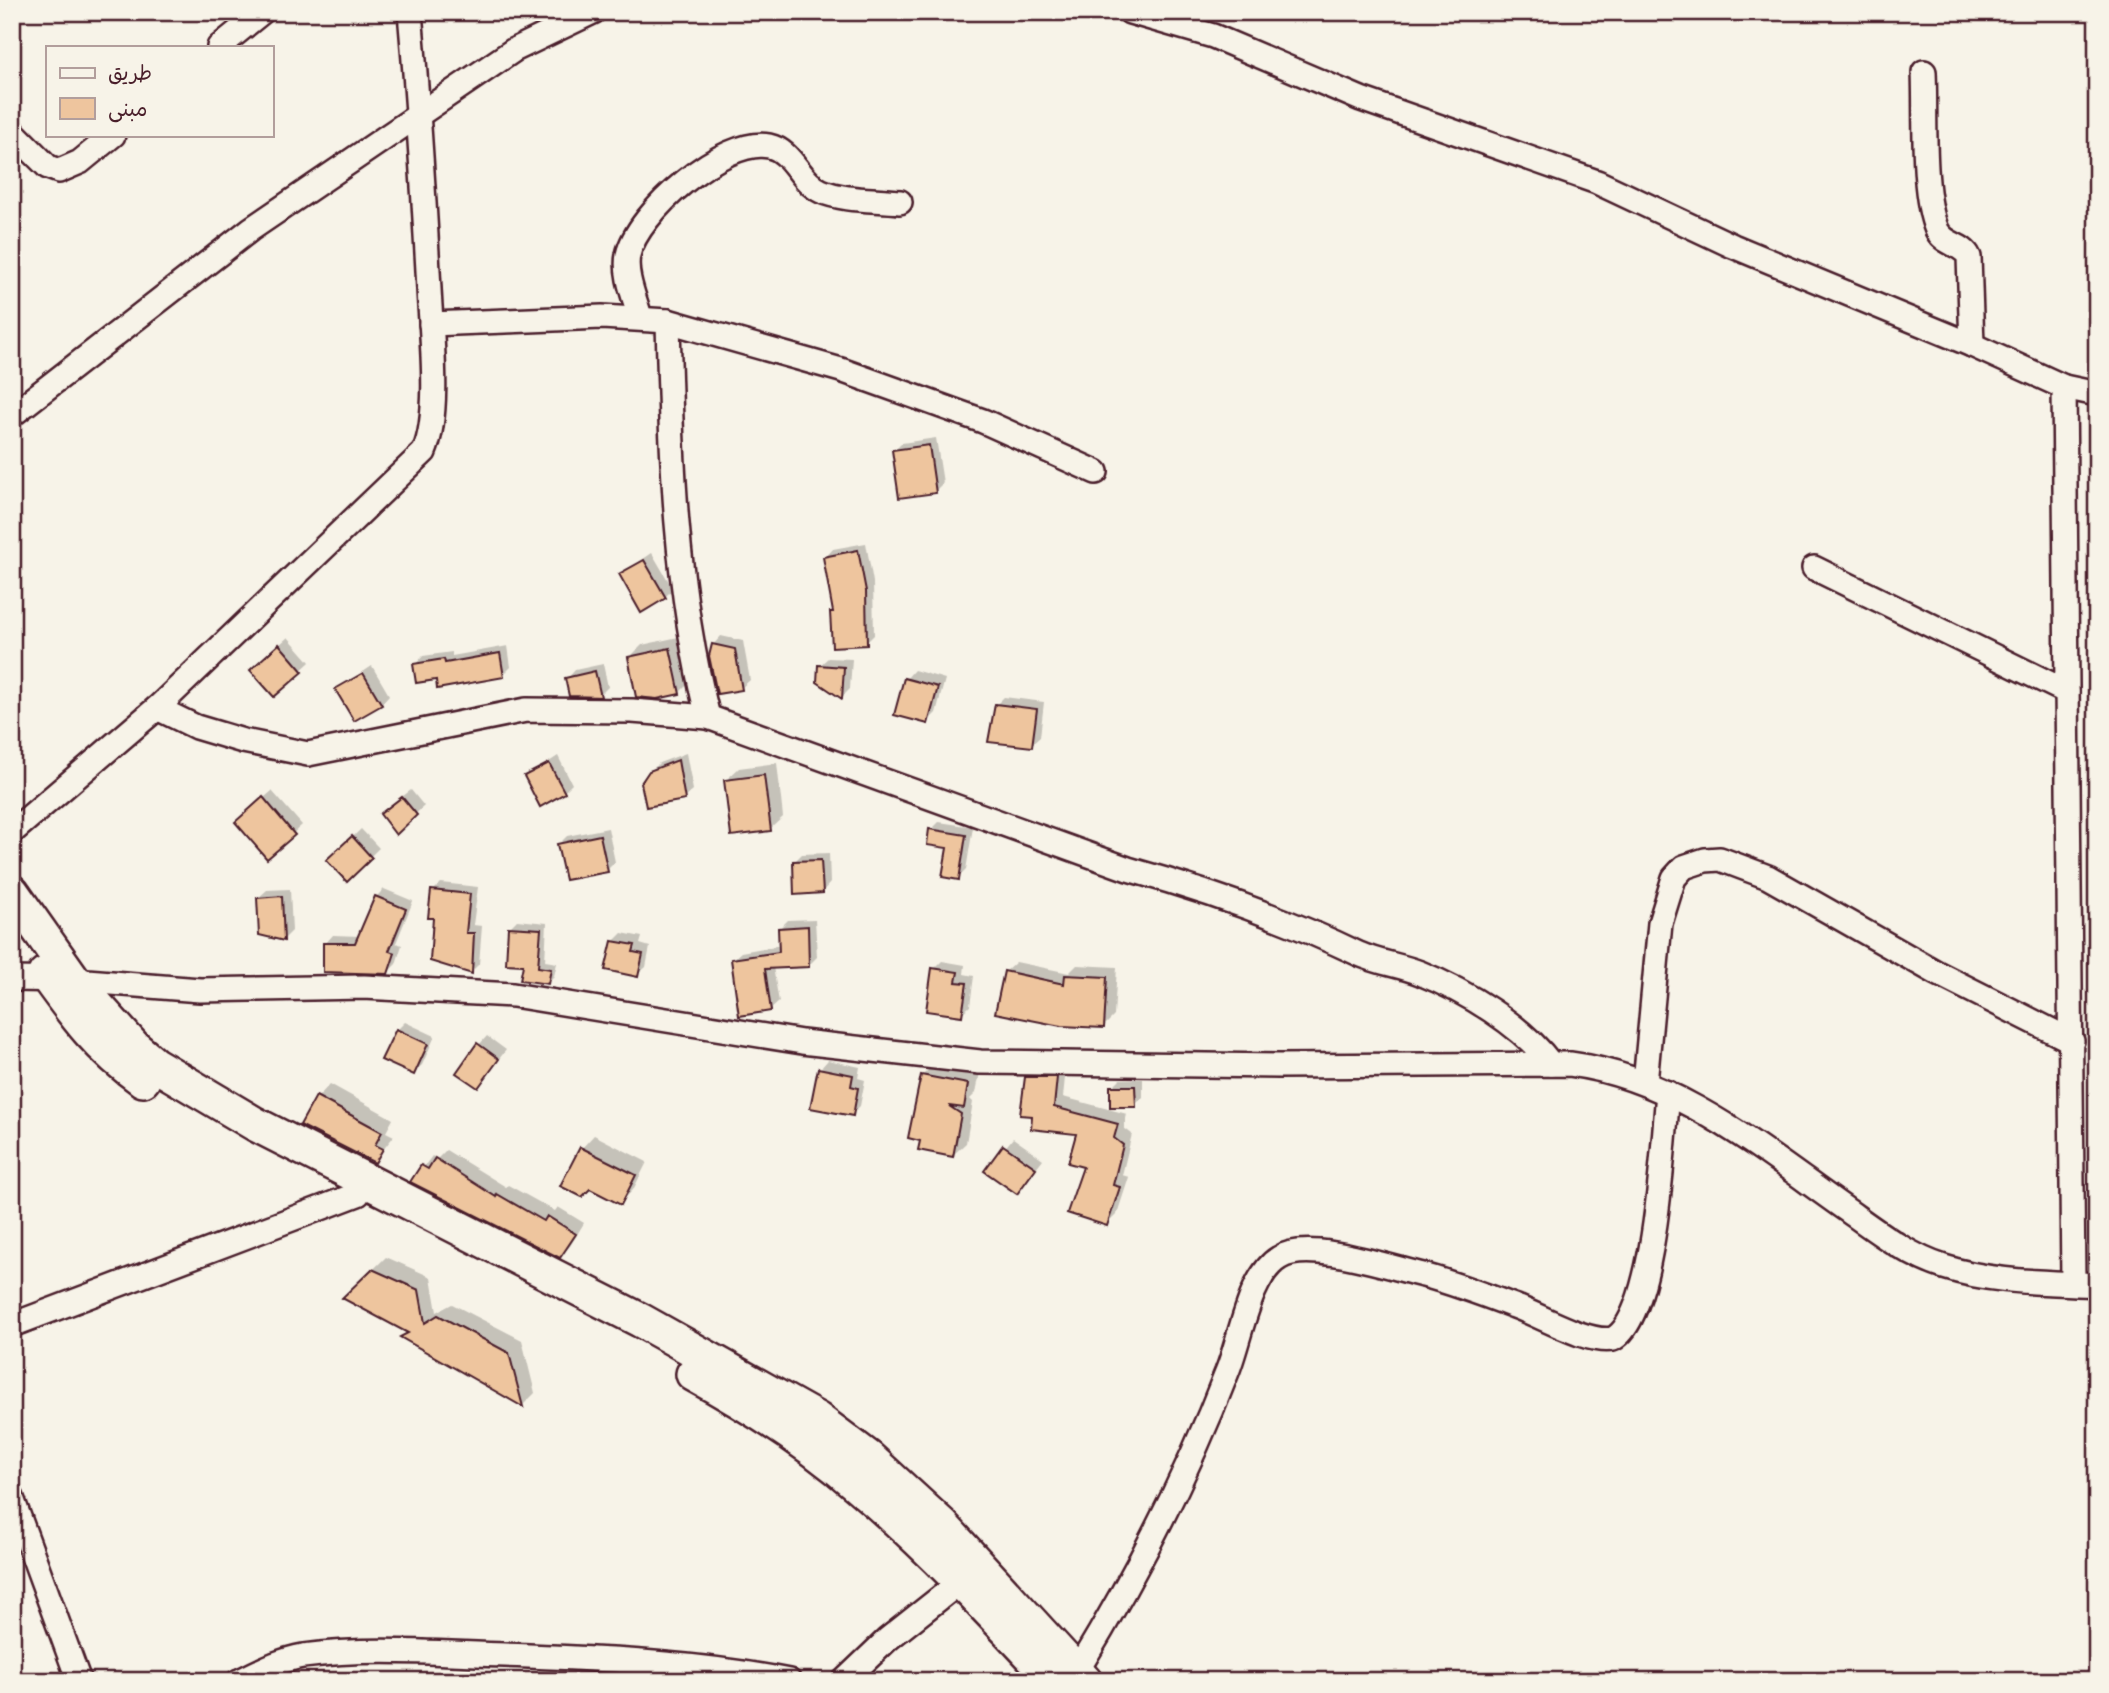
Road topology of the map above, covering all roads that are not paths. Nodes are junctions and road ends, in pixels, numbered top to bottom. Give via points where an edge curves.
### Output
1 (262, 12) edge
2 (410, 12) edge
3 (593, 12) edge
4 (1130, 12) edge
5 (220, 46) edge
6 (1924, 72) dead end
7 (419, 117) junction
8 (12, 131) edge
9 (112, 136) edge
10 (900, 202) dead end
11 (640, 317) junction
12 (668, 321) junction
13 (431, 324) junction
14 (1972, 345) junction
15 (2064, 387) junction
16 (2097, 394) edge
17 (14, 411) edge
18 (1096, 472) dead end
19 (1814, 568) dead end
20 (2067, 692) junction
21 (157, 708) junction
22 (708, 718) junction
23 (12, 832) edge
24 (12, 892) edge
25 (12, 929) edge
26 (12, 979) edge
27 (62, 980) junction
28 (2073, 1041) junction
29 (1550, 1064) junction
30 (1645, 1083) junction
31 (1668, 1093) junction
32 (358, 1194) junction
33 (2073, 1283) junction
34 (2097, 1284) edge
35 (12, 1325) edge
36 (12, 1498) edge
37 (960, 1581) junction
38 (1073, 1677) edge
39 (79, 1681) edge
40 (239, 1681) edge
41 (789, 1681) edge
42 (844, 1681) edge

1 - 5 street
2 - 7 street
3 - 7 street via 514,50
4 - 14 street via 1213,36 1362,99 1597,182 1733,246
6 - 14 street via 1931,201 1943,239 1969,257
7 - 13 street
7 - 17 street via 251,229
8 - 9 street via 48,167 59,171 80,162
10 - 11 street via 820,191 776,148 765,145 737,151 672,193 636,234 628,265
11 - 12 street
11 - 13 street
12 - 18 street via 854,374 983,421
12 - 22 street via 671,459 688,627
13 - 21 street via 433,386 424,452
14 - 15 street
15 - 16 street
15 - 20 street
19 - 20 street
20 - 28 street
21 - 22 street via 196,727 309,754 526,710 632,710
21 - 23 street
22 - 29 street via 1128,869 1186,885 1309,930 1384,964 1419,972 1520,1030
24 - 27 main road
25 - 27 main road
26 - 27 street
27 - 29 street via 201,990 364,987 513,995 802,1042 979,1062
27 - 32 main road via 78,1021 100,1047 166,1096 215,1125
27 - 38 main road via 134,1047 183,1084 639,1320 817,1419 869,1458 942,1525
28 - 30 street via 1937,974 1768,877 1720,859 1705,860 1684,867 1674,877 1660,923
28 - 33 street
29 - 30 street via 1598,1068
30 - 31 street
31 - 33 street via 1707,1114 1920,1257 1993,1278
31 - 38 street via 1647,1269 1628,1327 1613,1339 1594,1338 1426,1276 1310,1249 1278,1258 1253,1294 1228,1370 1156,1531
32 - 35 street
32 - 37 main road via 758,1412 857,1484
33 - 34 street
36 - 39 street
37 - 38 main road
37 - 42 street
40 - 41 street via 304,1656 379,1652 655,1663

